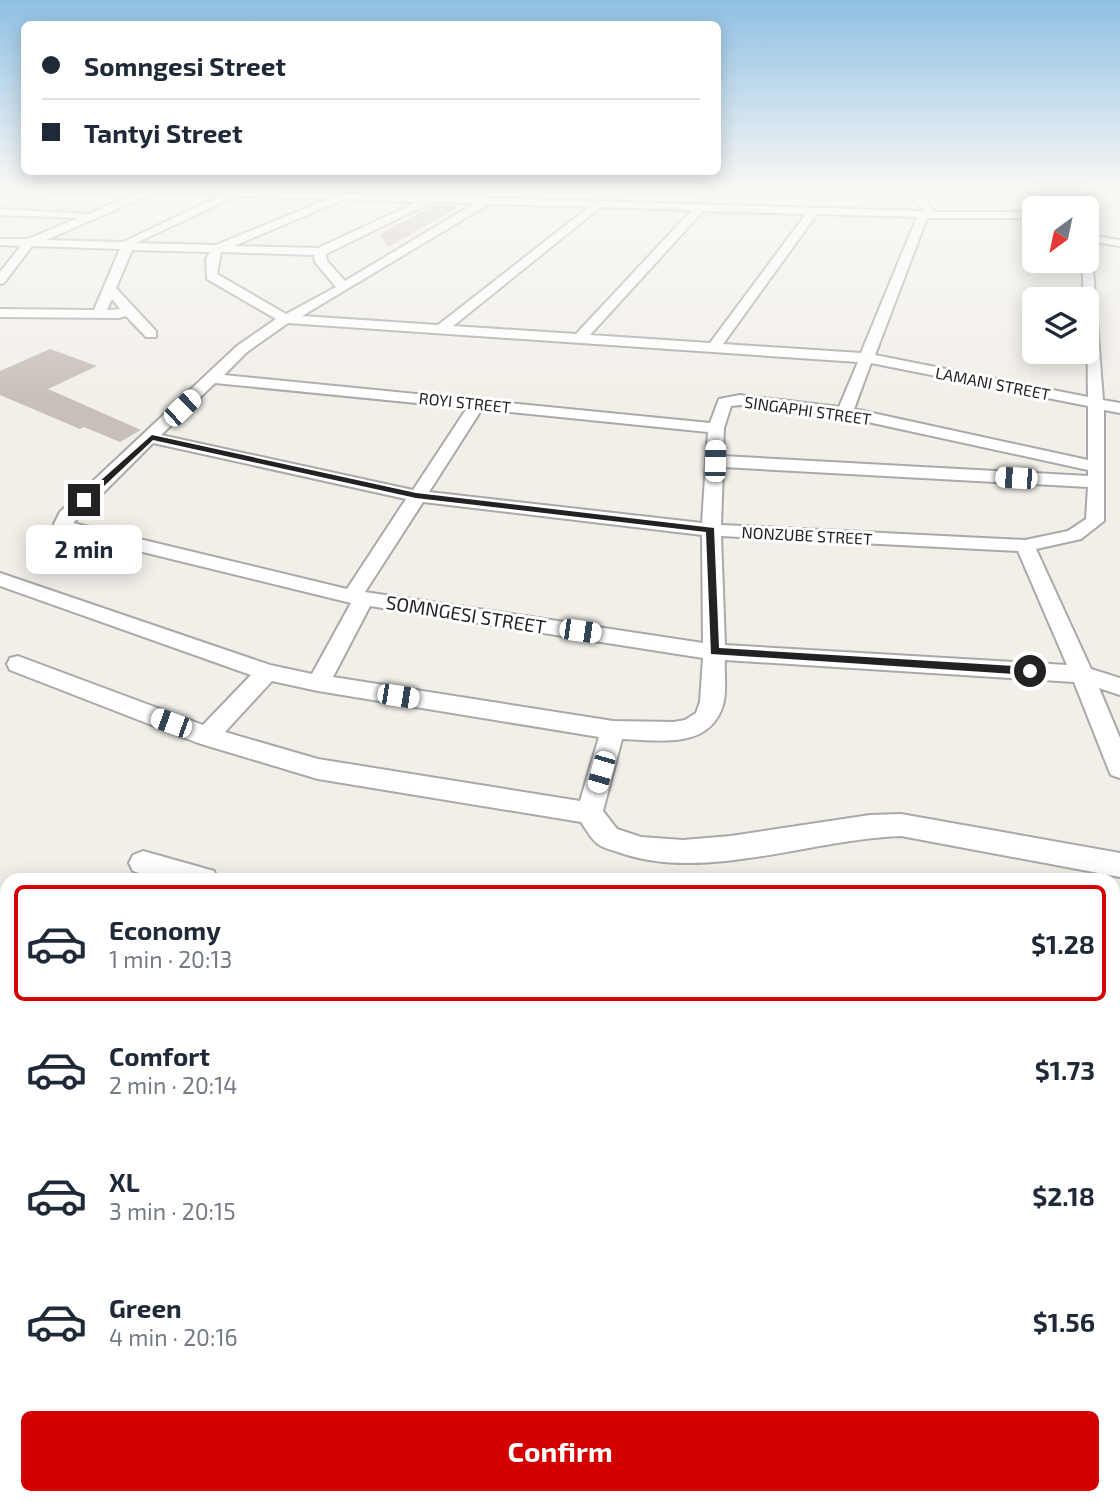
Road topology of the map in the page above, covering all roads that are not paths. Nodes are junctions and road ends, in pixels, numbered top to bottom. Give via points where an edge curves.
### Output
1 (15, 260) edge
2 (120, 260) edge
3 (212, 260) edge
4 (321, 260) edge
5 (386, 260) edge
6 (528, 260) edge
7 (652, 260) edge
8 (778, 260) edge
9 (909, 260) edge
10 (1089, 273) edge
11 (0, 279) edge
12 (342, 286) junction
13 (109, 288) junction
14 (128, 310) junction
15 (0, 313) edge
16 (99, 314) junction
17 (285, 319) junction
18 (439, 331) junction
19 (151, 334) dead end
20 (579, 339) junction
21 (714, 347) junction
22 (866, 358) junction
23 (213, 378) junction
24 (478, 403) junction
25 (1096, 403) junction
26 (1120, 408) edge
27 (845, 412) junction
28 (716, 428) junction
29 (152, 438) junction
30 (715, 461) junction
31 (1097, 475) junction
32 (416, 496) junction
33 (710, 530) junction
34 (1025, 546) junction
35 (0, 579) edge
36 (358, 598) junction
37 (714, 652) junction
38 (18, 664) dead end
39 (267, 672) junction
40 (1082, 674) junction
41 (318, 683) junction
42 (1120, 687) edge
43 (613, 730) junction
44 (207, 736) junction
45 (1120, 768) edge
46 (589, 813) junction
47 (143, 863) dead end
48 (1120, 865) edge
49 (179, 873) edge

1 - 11 street
2 - 13 street
3 - 17 street via 211,276
4 - 12 street
5 - 12 street
6 - 18 street
7 - 20 street
8 - 21 street
9 - 22 street
10 - 25 street, NONZUBE STREET
12 - 17 street
13 - 14 street
13 - 16 street
14 - 16 street
14 - 19 street
15 - 16 street
17 - 18 street, LAMANI STREET
17 - 23 street via 242,349
18 - 20 street, LAMANI STREET
20 - 21 street, LAMANI STREET
21 - 22 street, LAMANI STREET
22 - 25 street, LAMANI STREET
22 - 27 street
23 - 24 street, ROYI STREET
23 - 29 street
24 - 28 street, ROYI STREET
24 - 32 street
25 - 26 street, LAMANI STREET
25 - 31 street, NONZUBE STREET
27 - 28 street, SINGAPHI STREET via 730,400 722,404
27 - 31 street, SINGAPHI STREET
28 - 30 street, SINGAPHI STREET
29 - 32 street, NONZUBE STREET
29 - 36 street, SOMNGESI STREET via 63,524
30 - 31 street
30 - 33 street, SINGAPHI STREET
31 - 34 street, NONZUBE STREET via 1095,520 1085,530
32 - 33 street, NONZUBE STREET
32 - 36 street
33 - 34 street, NONZUBE STREET
33 - 37 street, SINGAPHI STREET
34 - 40 street
35 - 39 street
36 - 37 street, SOMNGESI STREET
36 - 41 street
37 - 40 street, SOMNGESI STREET
37 - 43 street, SINGAPHI STREET via 712,702 705,719 674,732
38 - 44 street
39 - 41 street
39 - 44 street
40 - 42 street, SOMNGESI STREET
40 - 45 street
41 - 43 street
43 - 46 street
44 - 46 street via 318,769
46 - 48 street via 593,824 606,835 653,852 726,849 845,828 898,825
47 - 49 street

